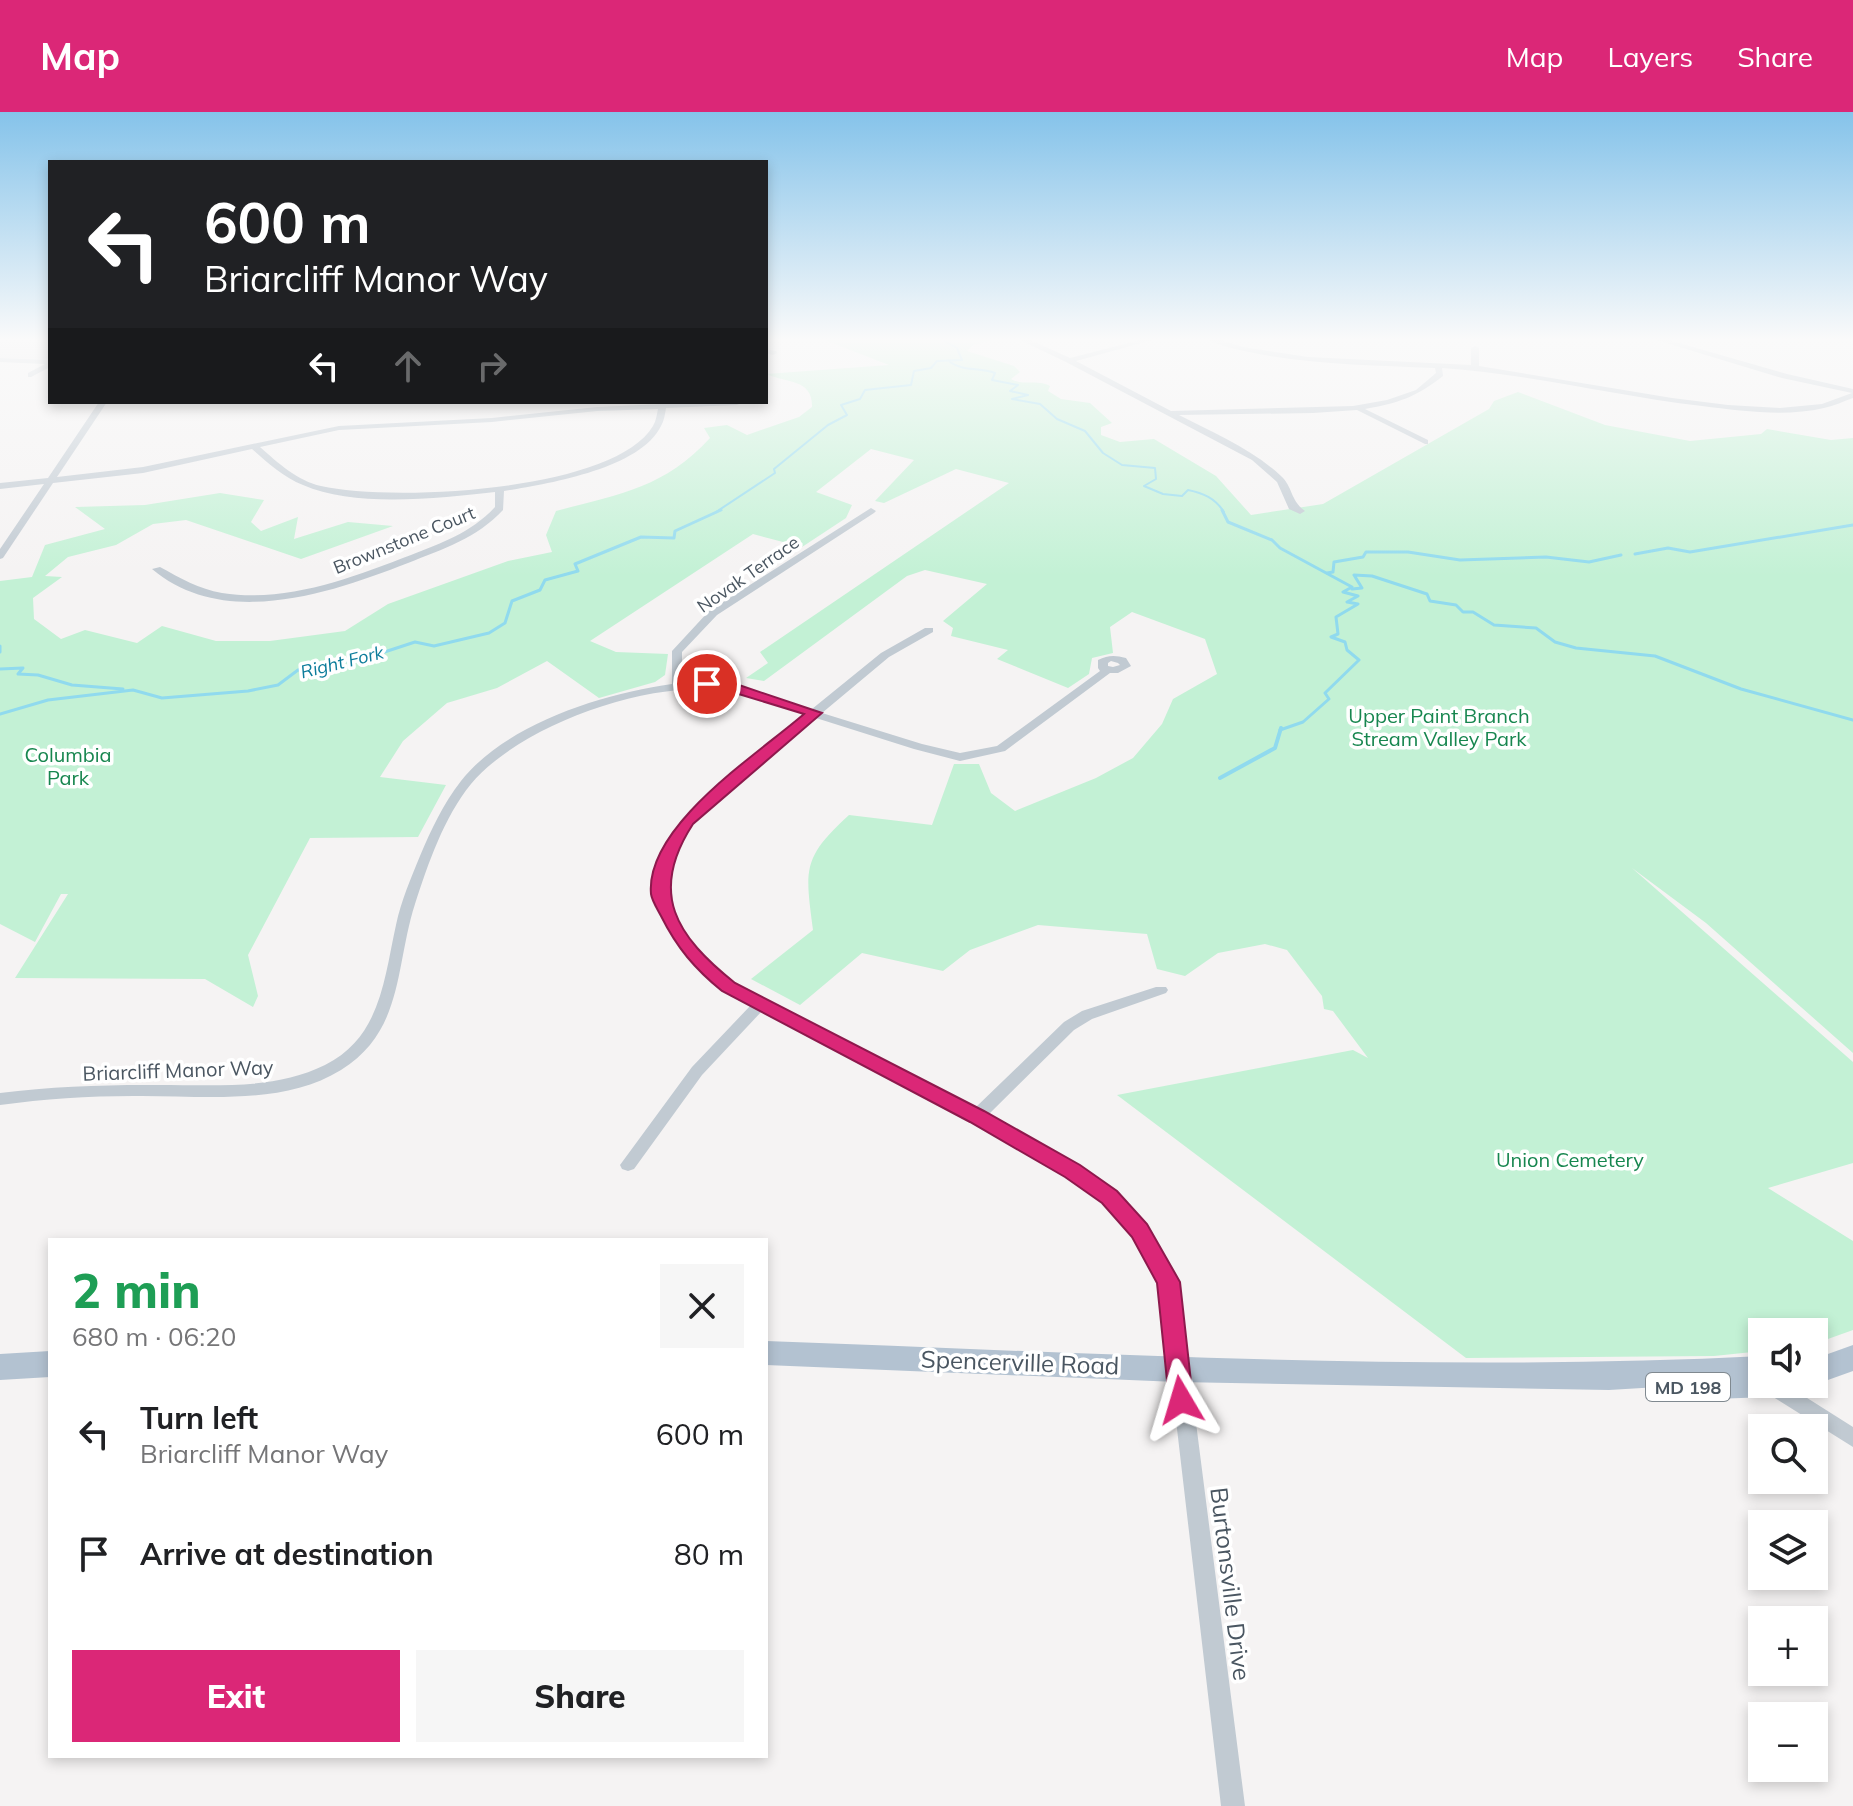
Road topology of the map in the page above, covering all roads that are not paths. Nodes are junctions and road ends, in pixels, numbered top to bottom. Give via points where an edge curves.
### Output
1 (93, 418) edge
2 (502, 418) edge
3 (660, 418) edge
4 (1179, 418) edge
5 (1378, 418) edge
6 (1425, 442) dead end
7 (252, 445) junction
8 (51, 482) junction
9 (0, 486) edge
10 (499, 488) junction
11 (871, 511) dead end
12 (1300, 511) dead end
13 (0, 556) edge
14 (157, 569) dead end
15 (929, 630) dead end
16 (1108, 670) dead end
17 (677, 684) junction
18 (815, 713) junction
19 (1161, 990) dead end
20 (760, 1004) junction
21 (0, 1099) edge
22 (977, 1116) junction
23 (628, 1165) dead end
24 (1853, 1347) edge
25 (768, 1353) edge
26 (1828, 1354) edge
27 (1853, 1358) edge
28 (48, 1364) edge
29 (0, 1367) edge
30 (1828, 1367) edge
31 (1177, 1369) junction
32 (1748, 1381) edge
33 (1792, 1398) edge
34 (1853, 1438) edge
35 (1233, 1806) edge

1 - 8 street
2 - 7 street via 339,428
3 - 10 street via 657,429 621,457 559,478
4 - 12 street via 1267,467
5 - 6 street
7 - 8 street via 143,470
7 - 10 street via 297,480 336,492 414,497
8 - 9 street
8 - 13 street
10 - 14 street, Brownstone Court via 500,508 468,535 372,574 303,594 236,599 199,593
11 - 17 street, Novak Terrace via 713,613 677,651
15 - 18 street, Burtonsville Drive via 885,655
16 - 18 street, Briarcliff Manor Way via 1001,749 983,755 960,757 918,747
17 - 18 street, Briarcliff Manor Way via 734,688
17 - 21 street, Briarcliff Manor Way via 615,698 529,732 485,760 460,787 440,821 415,887 379,1027 335,1067 273,1090
18 - 20 street, Burtonsville Drive via 687,821 661,878 660,895 669,918 701,965
19 - 22 street via 1069,1026
20 - 22 street, Burtonsville Drive
20 - 23 street via 697,1071
22 - 31 street, Burtonsville Drive via 1110,1197 1139,1231 1169,1282
24 - 26 main road
25 - 31 main road, Spencerville Road / MD 198
27 - 30 main road
28 - 29 main road
31 - 32 main road, Spencerville Road / MD 198 via 1609,1377 1638,1386 1724,1387
31 - 35 street, Burtonsville Drive
33 - 34 street

